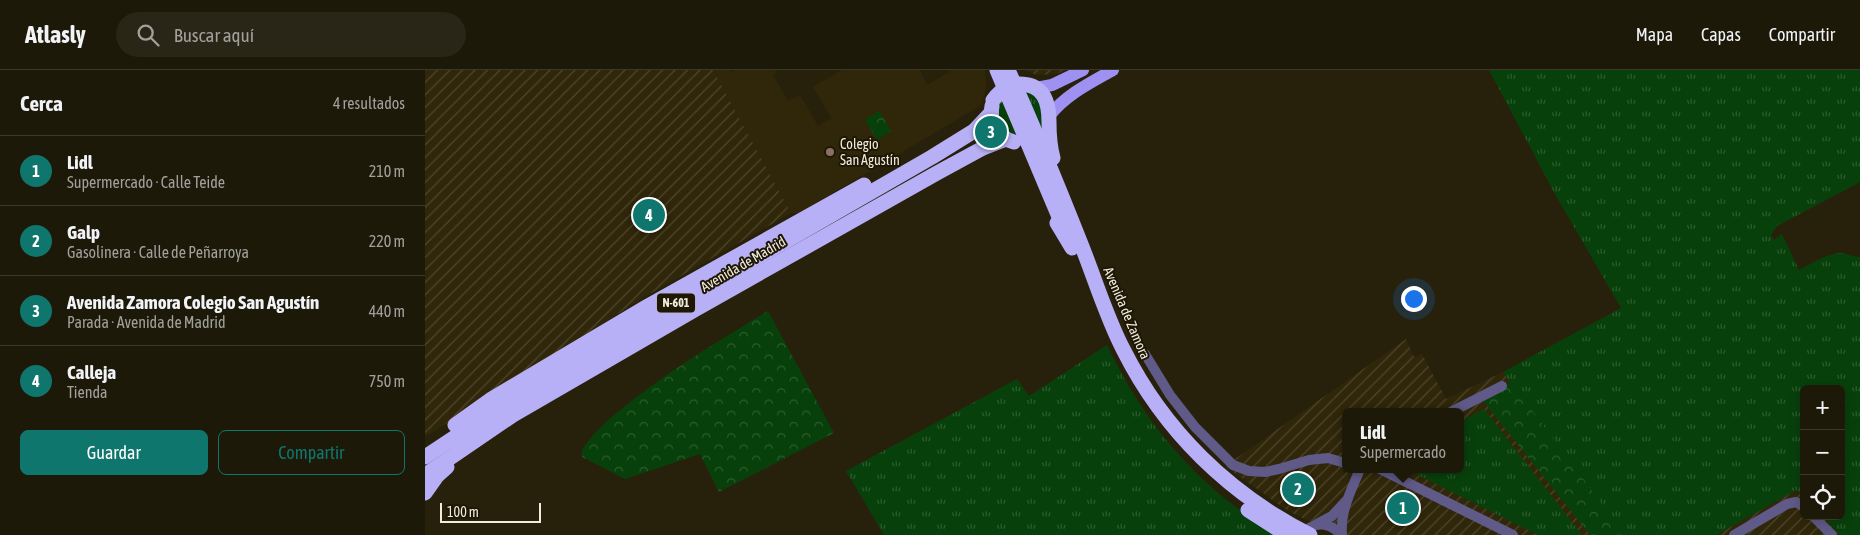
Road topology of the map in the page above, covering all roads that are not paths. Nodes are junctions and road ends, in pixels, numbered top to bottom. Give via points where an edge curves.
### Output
1 (992, 70) edge
2 (997, 70) edge
3 (1009, 70) edge
4 (1083, 70) edge
5 (1113, 70) edge
6 (1010, 86) junction
7 (1035, 88) junction
8 (992, 106) junction
9 (1049, 118) junction
10 (1033, 139) junction
11 (1009, 141) junction
12 (932, 157) junction
13 (1077, 247) junction
14 (1145, 354) dead end
15 (600, 365) junction
16 (1502, 386) dead end
17 (1459, 408) edge
18 (425, 446) edge
19 (425, 457) edge
20 (1342, 462) edge
21 (1358, 473) edge
22 (1388, 473) edge
23 (425, 474) edge
24 (425, 492) edge
25 (1347, 500) junction
26 (1800, 504) edge
27 (1817, 520) edge
28 (1285, 531) edge
29 (1309, 531) edge
30 (1341, 535) edge
31 (1513, 535) edge
32 (1734, 535) edge
33 (1832, 535) edge

1 - 8 highway
2 - 6 highway, Avenida de Zamora
3 - 6 highway, Avenida de Zamora
4 - 7 main road via 1052,85
5 - 9 main road via 1071,94
6 - 7 highway via 1024,84
6 - 8 highway, Avenida de Madrid
6 - 10 highway, Avenida de Zamora
7 - 9 highway via 1045,98
8 - 11 highway via 993,125
8 - 12 highway, Avenida de Madrid / N-601 via 973,131
9 - 10 highway
9 - 13 highway via 1052,156 1073,209
10 - 11 highway
10 - 13 highway, Avenida de Zamora
11 - 13 highway via 1031,165 1057,222
11 - 15 highway, Avenida de Madrid / N-601 via 983,148 937,172
12 - 18 highway via 916,159 899,167 795,223 490,400
12 - 19 highway, Avenida de Madrid / N-601 via 531,388
13 - 28 highway, Avenida de Zamora via 1106,336 1142,402 1188,460 1215,485 1250,512
14 - 20 street, Avenida de Zamora via 1170,395 1195,427 1233,465 1265,472 1309,460 1328,458
15 - 23 highway, Avenida de Madrid / N-601 via 513,415
15 - 24 highway via 455,460
16 - 17 street
21 - 25 street
22 - 31 street
25 - 29 street via 1332,516
25 - 30 street via 1341,520
26 - 32 street via 1787,504
27 - 33 street
28 - 29 highway, Avenida de Zamora
29 - 30 street via 1320,524 1331,526

